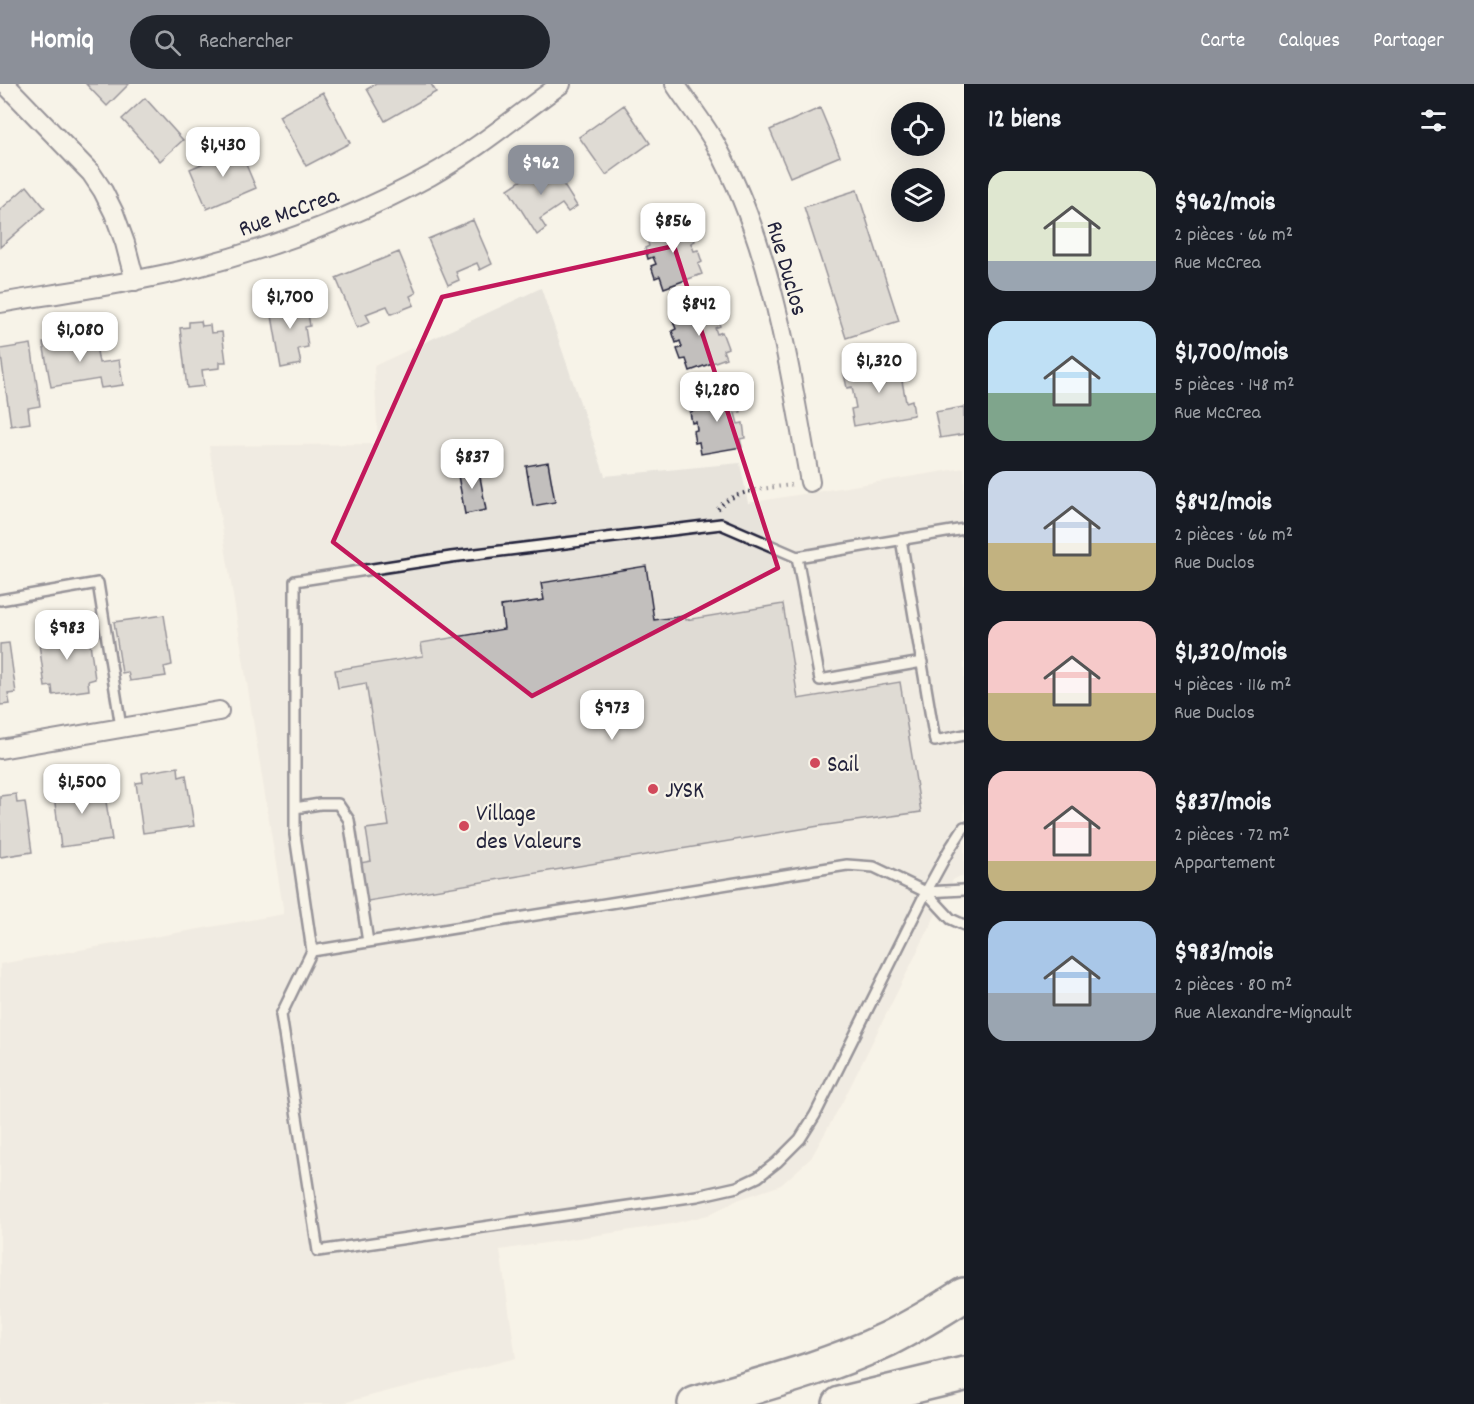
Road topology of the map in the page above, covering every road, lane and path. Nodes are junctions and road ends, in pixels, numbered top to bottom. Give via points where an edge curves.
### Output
1 (5, 84) edge
2 (561, 84) edge
3 (675, 84) edge
4 (135, 281) junction
5 (0, 303) edge
6 (810, 482) joint
7 (708, 526) junction
8 (964, 529) edge
9 (901, 539) junction
10 (797, 556) junction
11 (0, 600) edge
12 (922, 662) junction
13 (219, 711) dead end
14 (121, 727) junction
15 (964, 735) edge
16 (0, 749) edge
17 (295, 807) junction
18 (964, 827) edge
19 (964, 890) edge
20 (926, 892) junction
21 (964, 925) edge
22 (369, 942) junction
23 (312, 951) junction
24 (964, 1295) edge
25 (964, 1374) edge
26 (695, 1404) edge
27 (840, 1404) edge

1 - 4 street via 103,191 125,243
2 - 4 street, Rue McCrea via 470,151 386,199 292,239
3 - 6 street, Rue Duclos via 715,144 750,217 776,304
4 - 5 street, Rue McCrea
6 - 7 path via 749,491 732,498 719,506
7 - 10 lane via 721,524
7 - 17 lane via 451,557 295,581
8 - 9 lane
9 - 10 lane
9 - 12 lane
10 - 12 lane via 820,680
11 - 14 lane via 98,583
12 - 15 lane via 935,741
13 - 14 street
14 - 16 street
17 - 22 lane via 338,804 349,820
17 - 23 lane via 295,836
18 - 20 lane
19 - 20 lane
20 - 21 lane via 951,919
20 - 22 lane via 874,867 847,865
20 - 23 lane via 815,1115 800,1139 758,1177 736,1187 697,1196 318,1251 281,1015
22 - 23 lane
24 - 26 highway via 915,1325 852,1354
25 - 27 highway

